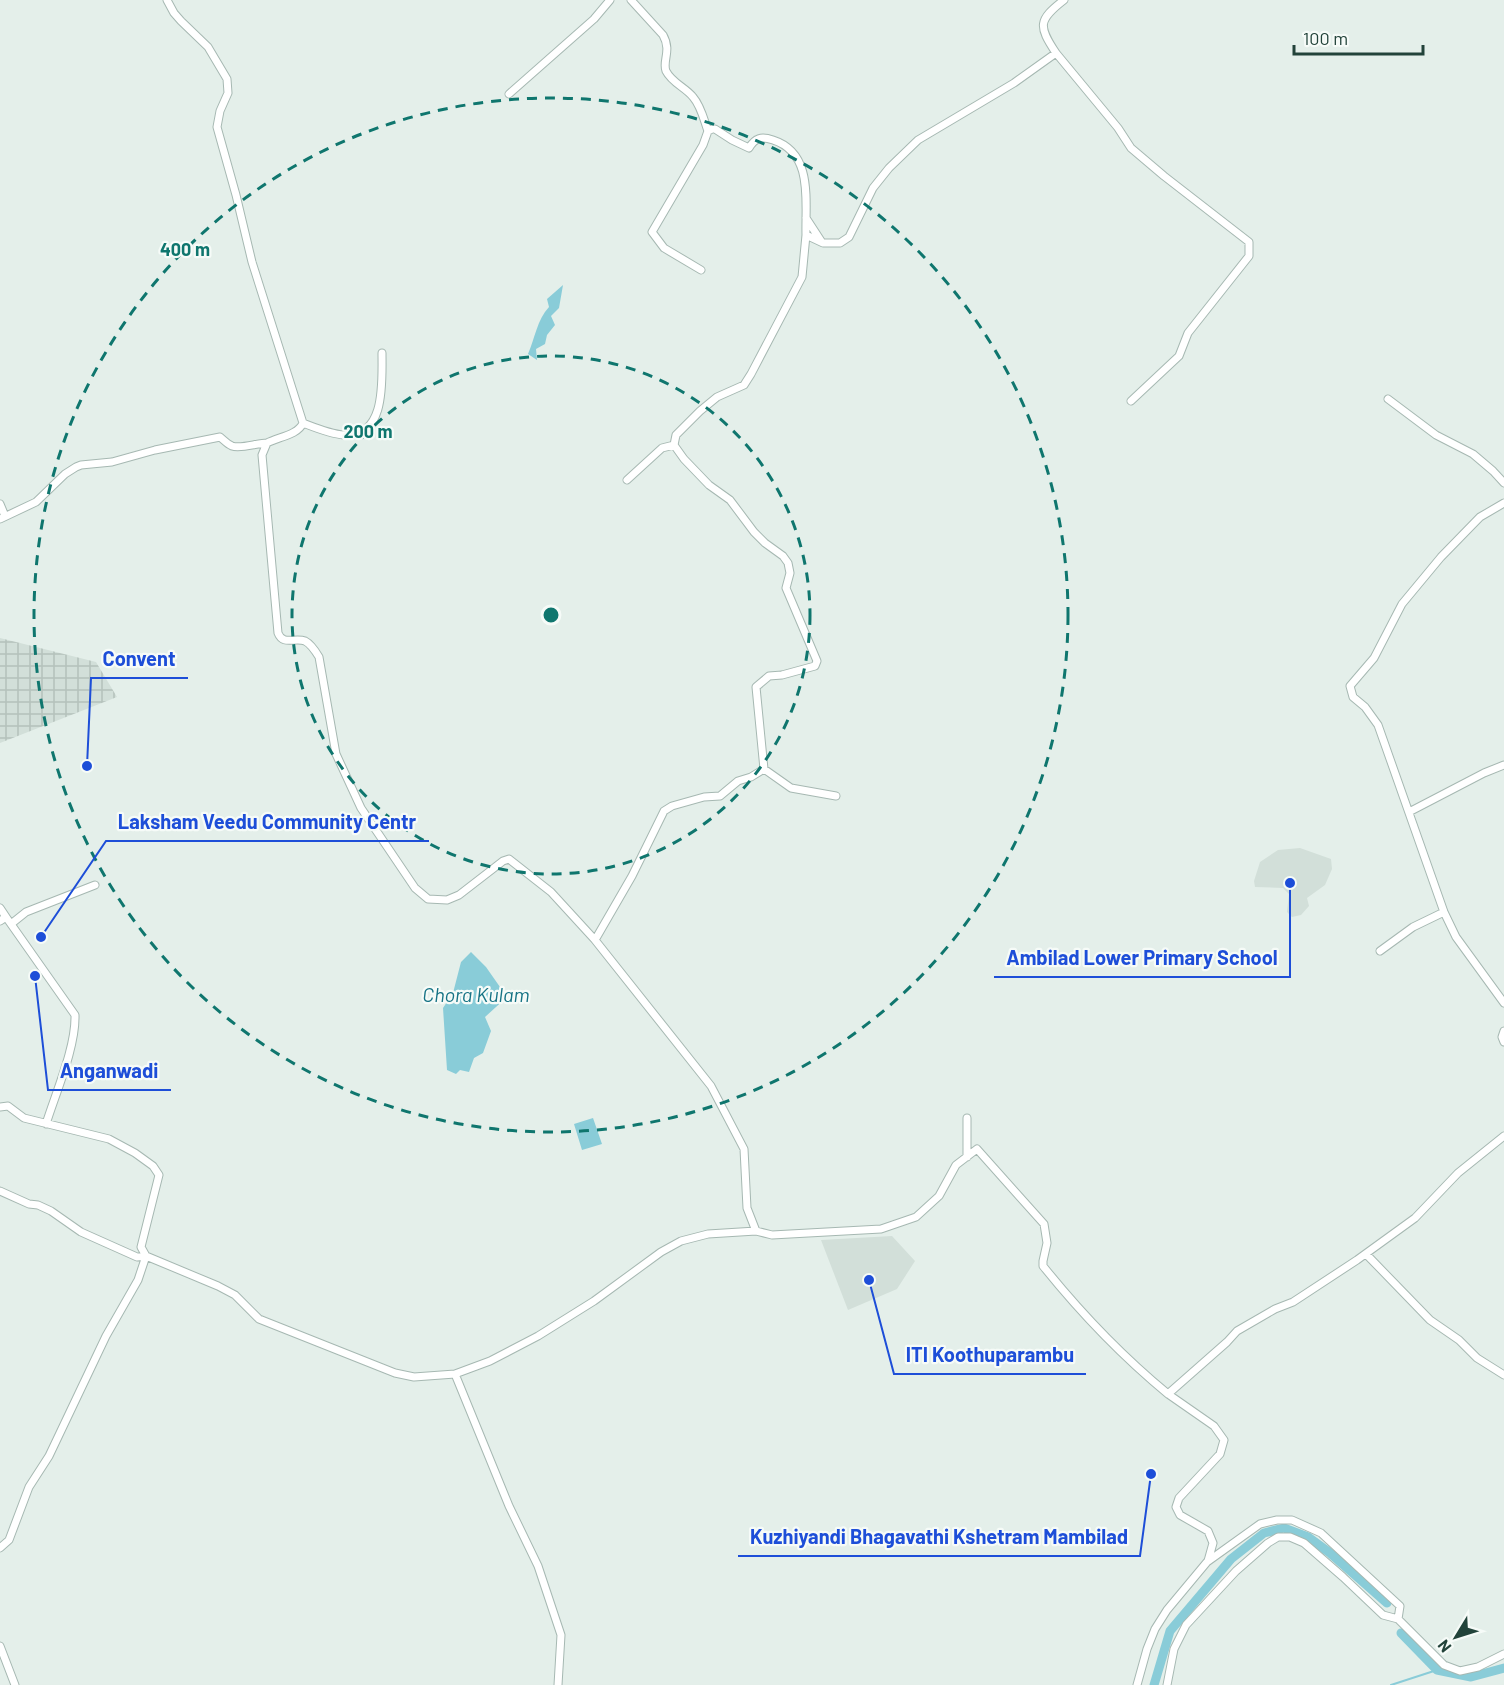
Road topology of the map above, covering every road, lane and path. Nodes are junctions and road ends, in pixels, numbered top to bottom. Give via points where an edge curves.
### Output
1 (167, 0) edge
2 (610, 0) edge
3 (631, 0) edge
4 (1064, 0) edge
5 (1056, 53) junction
6 (510, 94) dead end
7 (708, 131) junction
8 (806, 218) junction
9 (806, 235) junction
10 (823, 243) junction
11 (701, 270) dead end
12 (382, 353) dead end
13 (1388, 399) dead end
14 (1131, 401) dead end
15 (303, 423) junction
16 (267, 443) junction
17 (674, 445) junction
18 (627, 480) dead end
19 (1504, 483) edge
20 (1504, 503) edge
21 (0, 504) edge
22 (3, 518) edge
23 (1504, 765) edge
24 (764, 770) junction
25 (836, 796) dead end
26 (1409, 812) junction
27 (95, 885) dead end
28 (0, 908) edge
29 (1444, 912) junction
30 (6, 920) edge
31 (595, 940) junction
32 (1380, 951) dead end
33 (1504, 1003) edge
34 (1504, 1031) edge
35 (1504, 1042) edge
36 (0, 1107) edge
37 (967, 1118) dead end
38 (46, 1124) junction
39 (1504, 1136) edge
40 (967, 1157) junction
41 (0, 1191) edge
42 (756, 1232) junction
43 (1366, 1254) junction
44 (146, 1256) junction
45 (455, 1374) junction
46 (1504, 1375) edge
47 (1168, 1394) junction
48 (0, 1548) edge
49 (1207, 1562) junction
50 (1398, 1619) junction
51 (0, 1646) edge
52 (1504, 1654) edge
53 (15, 1685) edge
54 (558, 1685) edge
55 (1137, 1685) edge
56 (1167, 1685) edge

1 - 15 street via 181,21 208,46 227,79 228,93 217,127 252,262
2 - 6 street
3 - 7 street via 663,34 668,48 666,71 699,104
4 - 5 street via 1045,18 1043,27
5 - 10 street via 918,140 873,188 849,237 840,243
5 - 14 street via 1131,148 1249,242 1249,256 1188,333 1179,356
7 - 8 street via 715,129 748,148 754,140 762,138 785,145 802,167
7 - 11 street via 652,232 664,248
8 - 9 street
8 - 10 street
9 - 10 street
9 - 17 street via 802,277 751,374 744,385 717,397 700,411 676,435
12 - 15 street via 380,404 367,429 343,435
13 - 19 street via 1436,435 1473,454
15 - 16 street via 301,429
16 - 22 street via 236,447 220,438 81,465 65,474 36,502
16 - 31 street via 262,455 278,633 284,640 306,641 319,657 336,754 361,808 415,888 428,899 447,900 459,895 509,859 551,892
17 - 18 street via 662,448
17 - 24 street via 788,563 786,588 817,661 815,666 769,676 756,687
20 - 26 street via 1480,517 1441,557 1402,604 1374,658 1350,686 1353,697 1378,725
21 - 22 street
23 - 26 street
24 - 25 street via 791,788
24 - 31 street via 738,781 720,796 672,806 664,812
26 - 29 street
27 - 30 street
28 - 30 street
29 - 32 street via 1413,927
29 - 33 street via 1456,937
30 - 38 street via 75,1015 72,1043
31 - 42 street via 711,1086 744,1149 747,1208
34 - 35 street
36 - 38 street via 8,1106 24,1119
37 - 40 street
38 - 44 street via 109,1139 153,1166 159,1175 141,1247
39 - 43 street via 1458,1173 1415,1218
40 - 42 street via 956,1165 939,1196 916,1217 881,1229 772,1235
40 - 47 street via 977,1149 1044,1224 1047,1244 1043,1266 1074,1305
41 - 44 street via 51,1211 81,1232 137,1257
42 - 45 street via 708,1234 681,1241 538,1336
43 - 46 street via 1430,1320
43 - 47 street via 1293,1302 1237,1331
44 - 45 street via 235,1295 259,1319 395,1373 414,1377
44 - 48 street via 138,1280 101,1346 49,1456 29,1487 9,1540
45 - 54 street via 538,1566 555,1615 561,1635
47 - 49 street via 1214,1426 1224,1440 1220,1454 1179,1498 1176,1507 1180,1515 1208,1532 1214,1543
49 - 50 street via 1260,1524 1292,1520 1321,1533 1400,1606
49 - 55 street via 1155,1629
50 - 52 street via 1444,1665 1460,1671
50 - 56 street via 1383,1615 1304,1543 1278,1537 1236,1571 1186,1625 1174,1649
51 - 53 street

